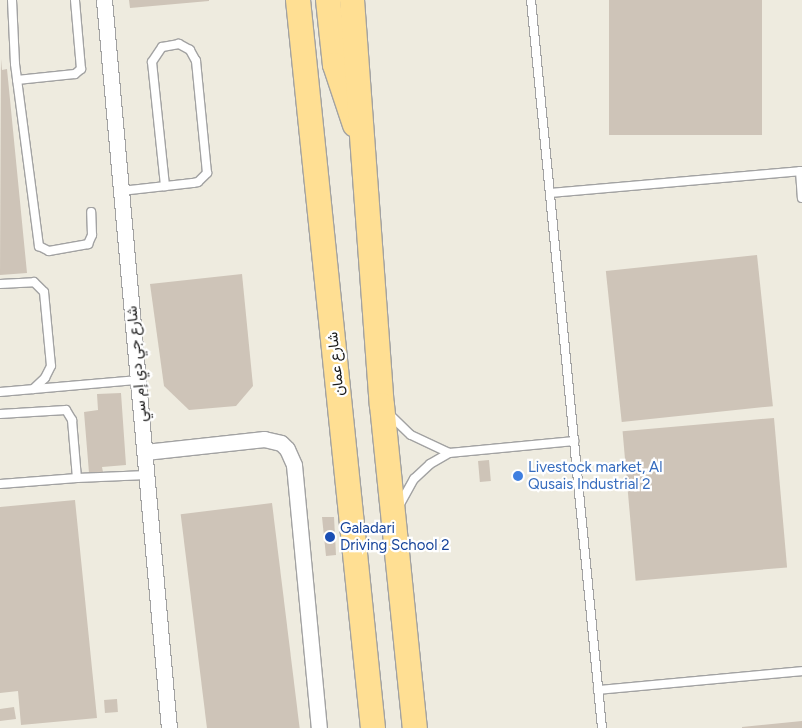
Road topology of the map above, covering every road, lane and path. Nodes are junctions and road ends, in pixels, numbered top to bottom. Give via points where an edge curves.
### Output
1 (12, 0) edge
2 (75, 0) edge
3 (104, 0) edge
4 (298, 0) edge
5 (328, 0) edge
6 (352, 0) edge
7 (531, 0) edge
8 (17, 80) junction
9 (363, 142) junction
10 (801, 171) edge
11 (165, 186) junction
12 (121, 191) junction
13 (550, 193) junction
14 (802, 198) edge
15 (91, 212) dead end
16 (0, 284) edge
17 (138, 380) junction
18 (33, 389) junction
19 (0, 392) edge
20 (382, 405) junction
21 (0, 414) edge
22 (574, 441) junction
23 (145, 452) junction
24 (449, 453) junction
25 (147, 475) junction
26 (77, 478) junction
27 (0, 484) edge
28 (395, 519) junction
29 (802, 671) edge
30 (598, 690) junction
31 (170, 728) edge
32 (318, 728) edge
33 (373, 728) edge
34 (415, 728) edge
35 (602, 728) edge

1 - 8 lane
2 - 8 lane via 81,69 75,74
3 - 12 street, شارع جي دي إم سي
4 - 33 main road, شارع عمان
5 - 9 main road via 342,93
6 - 9 main road
7 - 13 lane
8 - 15 lane via 39,246 49,251 88,244 92,235
9 - 20 main road
10 - 13 lane
10 - 14 lane
11 - 11 lane via 198,182 206,176 208,168 196,60 185,46 173,44 157,51 151,68
11 - 12 lane
12 - 17 street, شارع جي دي إم سي
13 - 22 lane
16 - 18 lane via 34,282 44,292 51,366 45,378
17 - 18 lane
17 - 23 street, شارع جي دي إم سي
18 - 19 lane
20 - 24 lane via 411,435
20 - 28 main road
21 - 26 lane via 66,410 72,420
22 - 24 lane
22 - 30 lane
23 - 25 street, شارع جي دي إم سي
23 - 32 street via 264,439 281,443 287,449 294,465
24 - 28 lane via 414,479
25 - 26 lane
25 - 31 street, شارع جي دي إم سي
26 - 27 lane
28 - 34 main road
29 - 30 lane
30 - 35 lane

